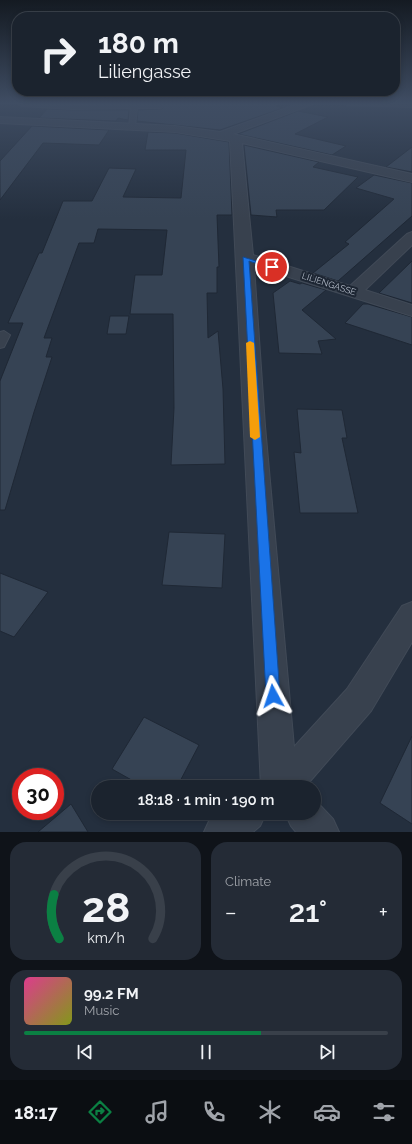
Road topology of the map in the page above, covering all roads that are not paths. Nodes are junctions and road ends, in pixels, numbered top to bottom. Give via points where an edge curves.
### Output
1 (229, 141) edge
2 (245, 141) edge
3 (412, 178) edge
4 (412, 237) edge
5 (245, 258) junction
6 (354, 292) junction
7 (412, 311) edge
8 (412, 615) edge
9 (279, 780) edge
10 (286, 780) edge
11 (239, 820) edge
12 (310, 820) edge
13 (224, 832) edge
14 (320, 832) edge

1 - 5 street
2 - 3 street
4 - 6 street
5 - 6 street, LILIENGASSE
5 - 9 street
6 - 7 street, LILIENGASSE
8 - 10 street via 359,700
11 - 13 street
12 - 14 street

